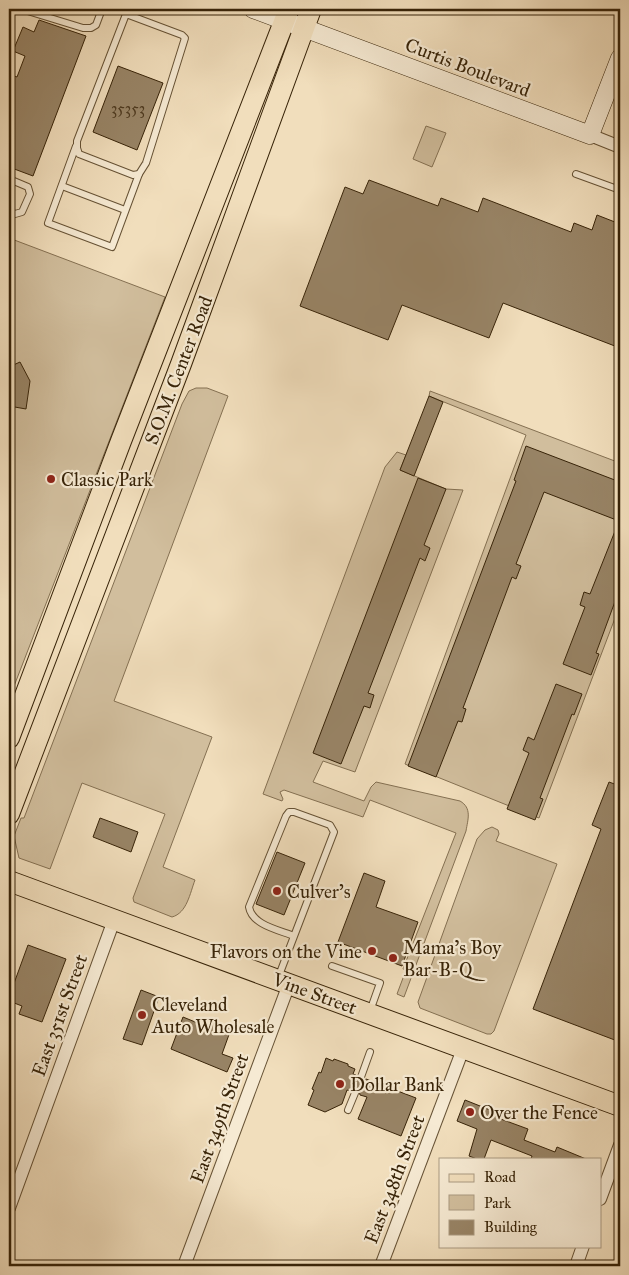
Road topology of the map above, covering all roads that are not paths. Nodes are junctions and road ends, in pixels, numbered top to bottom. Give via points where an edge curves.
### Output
1 (21, 9) edge
2 (102, 9) edge
3 (253, 9) edge
4 (311, 9) edge
5 (127, 11) edge
6 (287, 15) edge
7 (304, 28) junction
8 (619, 62) edge
9 (590, 135) junction
10 (77, 145) junction
11 (620, 147) edge
12 (139, 174) junction
13 (576, 174) dead end
14 (9, 179) edge
15 (62, 186) junction
16 (620, 190) edge
17 (125, 210) junction
18 (9, 212) edge
19 (9, 738) edge
20 (9, 814) edge
21 (9, 881) edge
22 (114, 920) junction
23 (294, 936) junction
24 (332, 966) dead end
25 (283, 982) junction
26 (369, 1014) junction
27 (463, 1049) junction
28 (370, 1052) dead end
29 (361, 1077) dead end
30 (355, 1093) dead end
31 (620, 1106) edge
32 (348, 1110) dead end
33 (620, 1144) edge
34 (602, 1194) edge
35 (9, 1208) edge
36 (582, 1248) edge
37 (184, 1266) edge
38 (382, 1266) edge
39 (576, 1266) edge

1 - 2 lane via 91,28 96,25
3 - 6 street, Curtis Boulevard
4 - 7 main road, S.O.M. Center Road
5 - 10 lane
5 - 12 lane via 185,38 146,163
6 - 7 street, Curtis Boulevard
6 - 19 main road, S.O.M. Center Road
7 - 9 street, Curtis Boulevard
7 - 20 main road, S.O.M. Center Road via 181,364
8 - 9 street
9 - 11 street
10 - 12 lane via 79,154 133,175
10 - 15 lane
12 - 17 lane
13 - 16 lane
14 - 18 lane via 28,187 30,194 22,212
15 - 17 lane
15 - 17 lane via 48,223 112,247
21 - 22 main road, Vine Street
22 - 25 main road, Vine Street
22 - 35 street, East 351st Street
23 - 23 lane via 334,832 330,825 289,812 249,907 255,919
23 - 25 lane
24 - 26 lane via 380,983
25 - 26 main road, Vine Street
25 - 37 street, East 349th Street
26 - 27 main road, Vine Street
27 - 31 main road, Vine Street
27 - 38 street, East 348th Street
28 - 29 lane
30 - 32 lane
33 - 34 street
36 - 39 street

